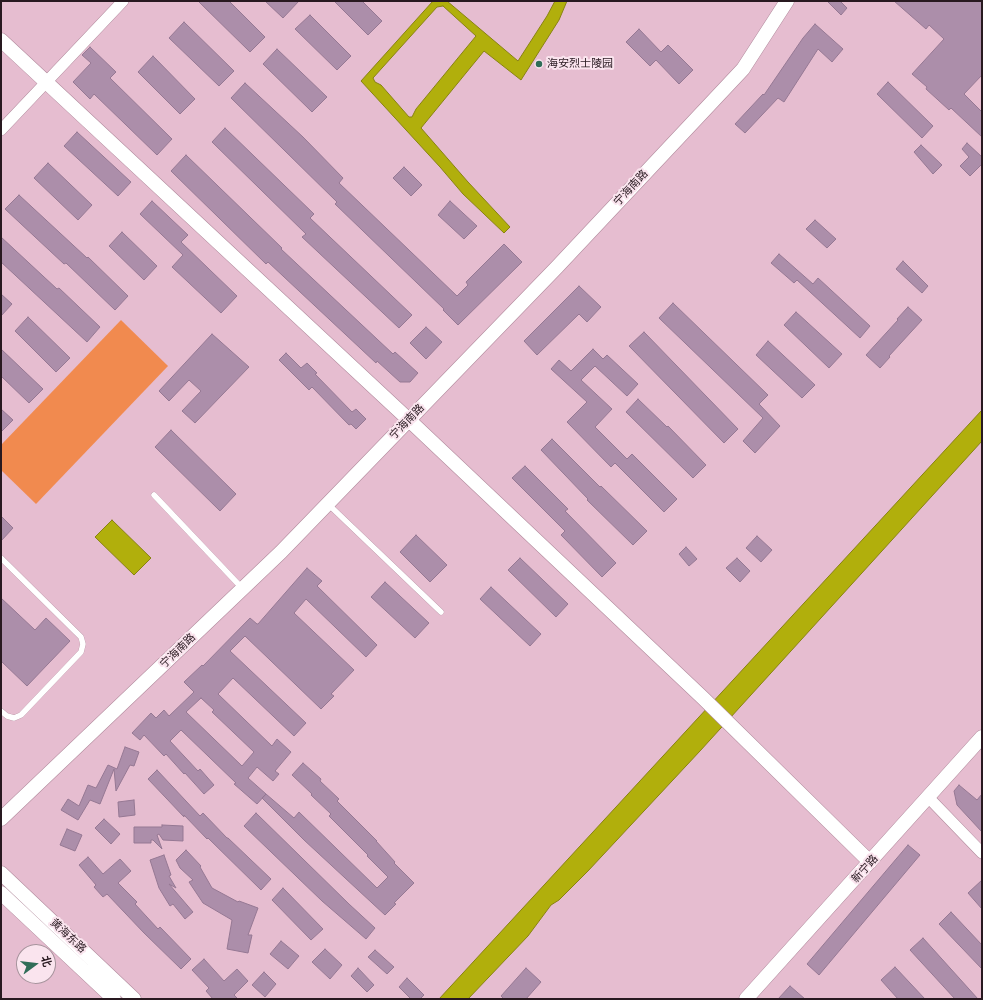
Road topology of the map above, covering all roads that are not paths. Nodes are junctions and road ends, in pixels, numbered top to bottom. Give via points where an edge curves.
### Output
1 (123, 1) edge
2 (787, 1) edge
3 (1, 40) edge
4 (46, 82) junction
5 (1, 130) edge
6 (409, 420) junction
7 (154, 495) dead end
8 (328, 504) junction
9 (1, 558) edge
10 (243, 589) junction
11 (440, 612) dead end
12 (1, 711) edge
13 (982, 738) edge
14 (928, 797) junction
15 (1, 819) edge
16 (982, 853) edge
17 (870, 862) junction
18 (1, 873) edge
19 (1, 894) edge
20 (114, 999) edge
21 (134, 999) edge
22 (746, 999) edge

1 - 4 street
2 - 6 street, 宁海南路 via 743,69
3 - 4 street
4 - 5 street
4 - 6 street
6 - 8 street, 宁海南路
6 - 17 street via 707,701
7 - 10 lane
8 - 10 street, 宁海南路
8 - 11 lane
9 - 12 lane via 81,637 83,644 81,652 21,715 14,718
10 - 15 street, 宁海南路
13 - 14 street, 新宁路
14 - 16 street
14 - 17 street, 新宁路
17 - 22 street, 新宁路
18 - 21 street, 黄海东路
19 - 20 street, 黄海东路

